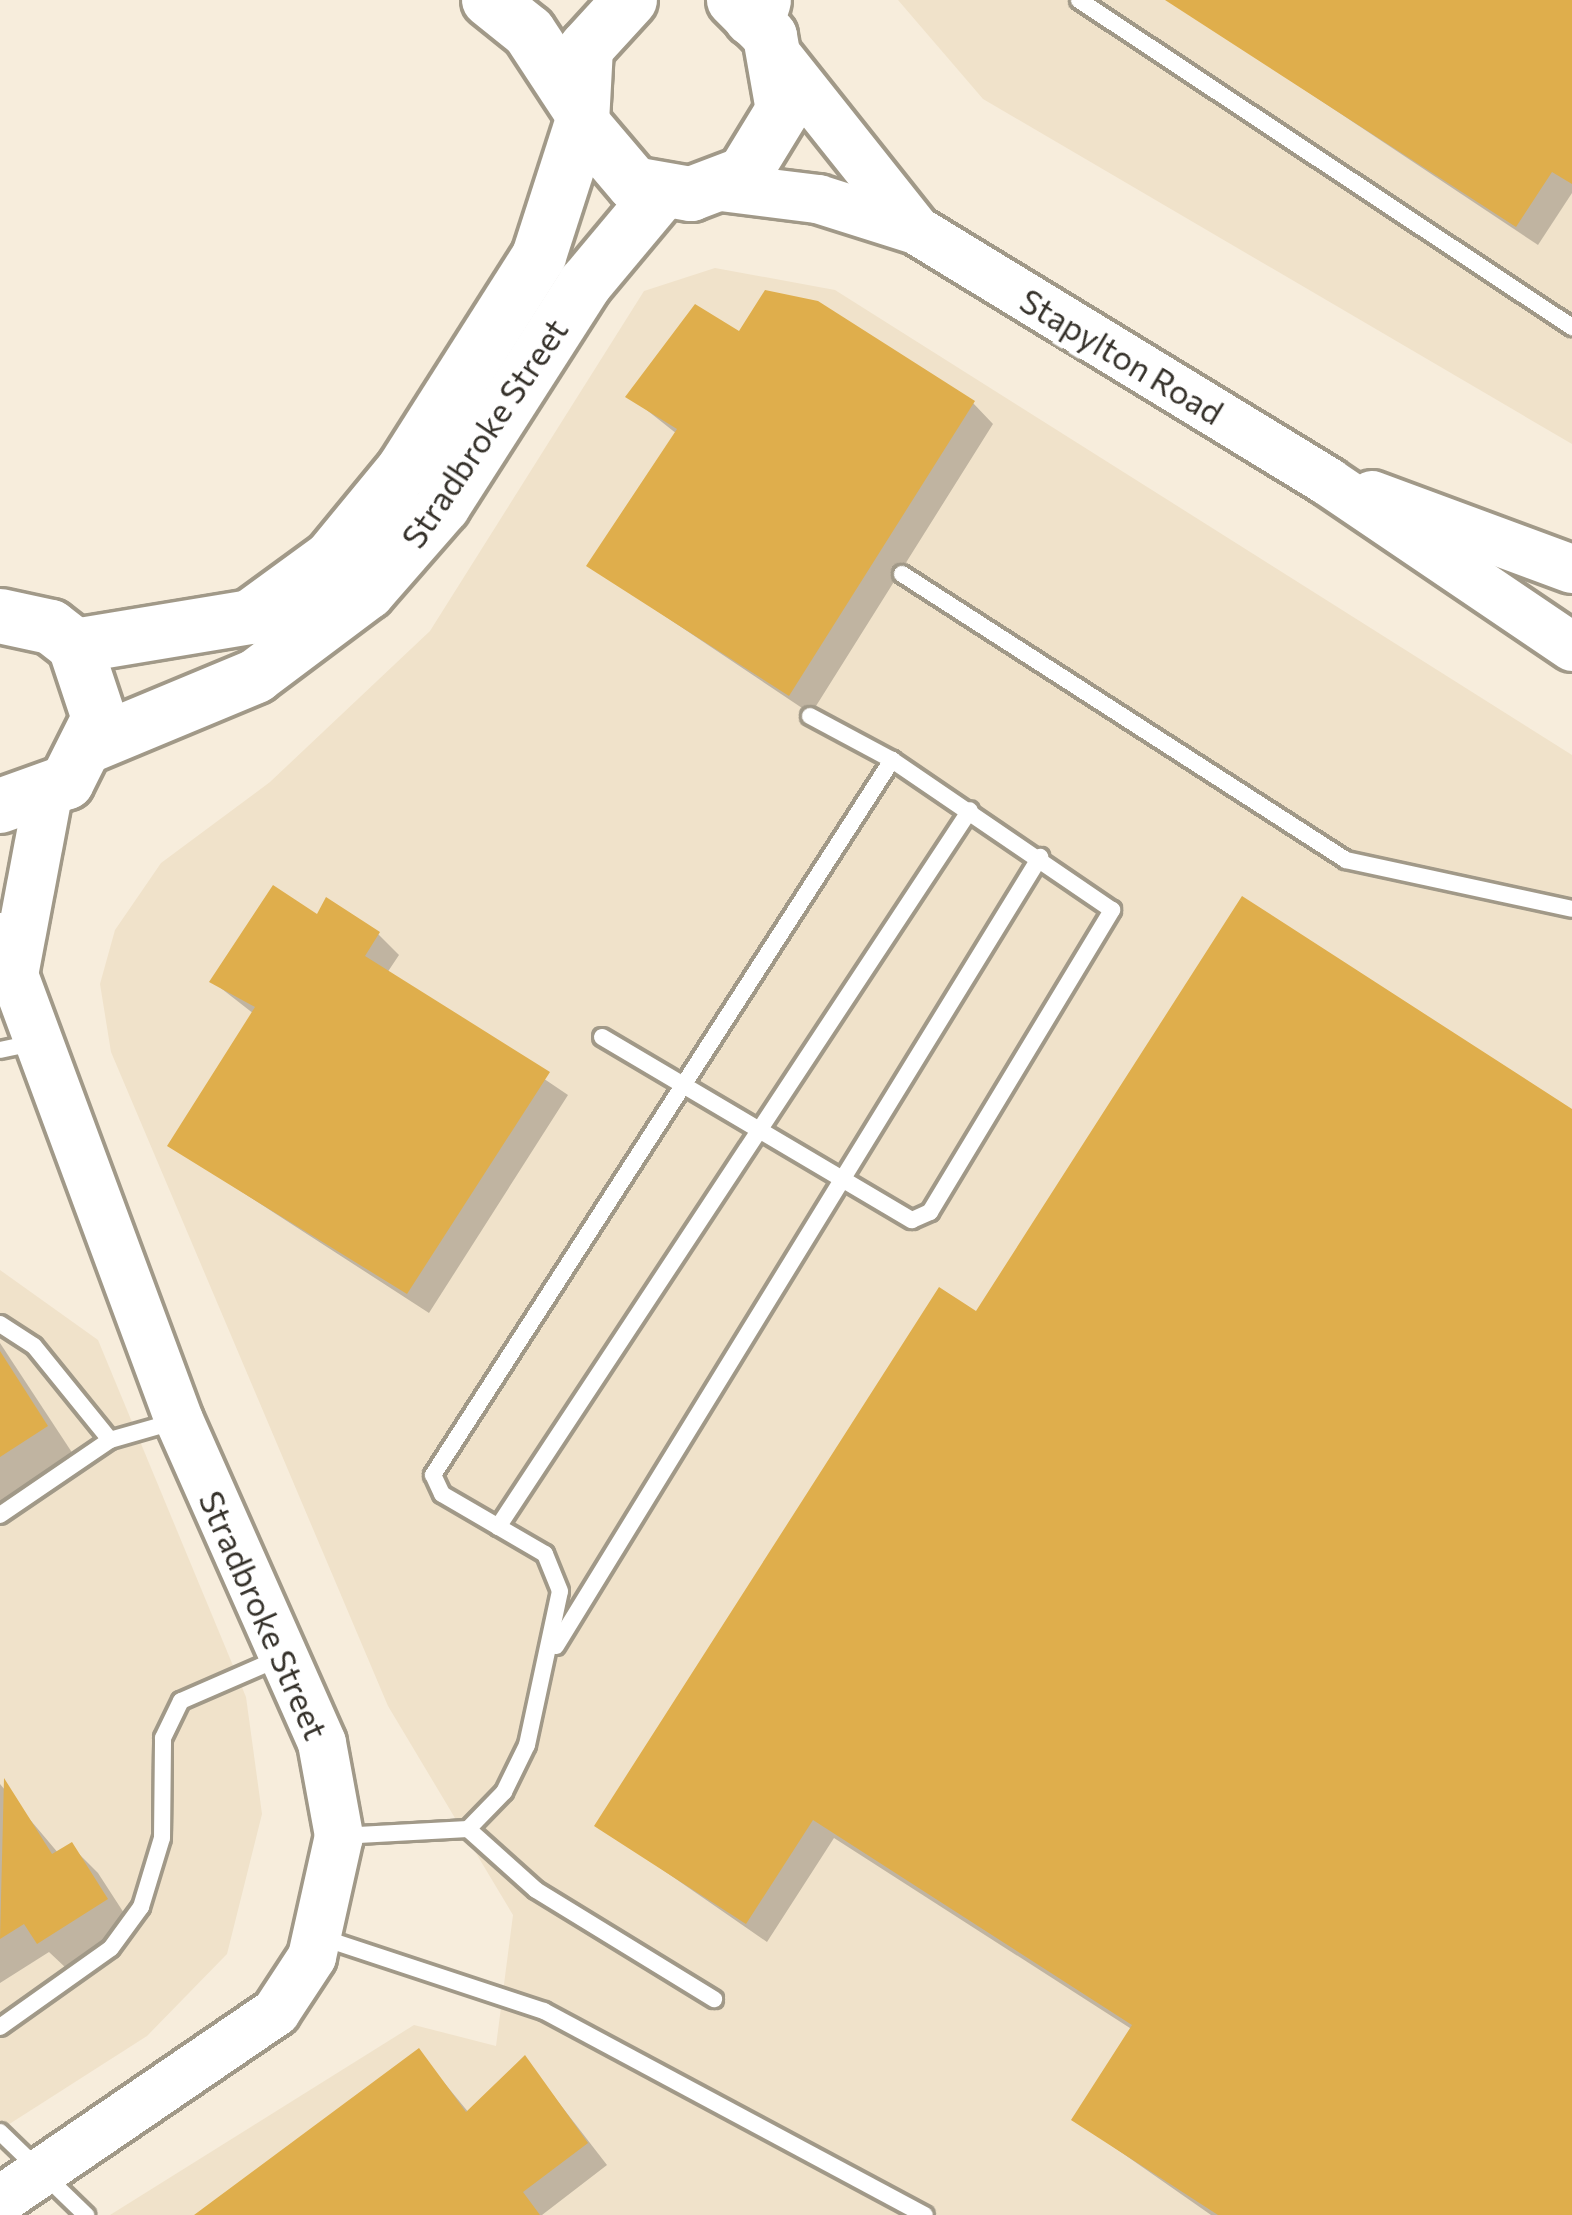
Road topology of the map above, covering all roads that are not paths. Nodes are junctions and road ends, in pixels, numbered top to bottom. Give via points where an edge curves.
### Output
1 (489, 0) edge
2 (630, 0) edge
3 (1078, 0) edge
4 (757, 19) edge
5 (580, 115) junction
6 (721, 187) junction
7 (661, 193) junction
8 (916, 230) junction
9 (1572, 328) edge
10 (1327, 481) junction
11 (1572, 569) edge
12 (902, 574) dead end
13 (0, 616) edge
14 (75, 646) junction
15 (1572, 647) edge
16 (810, 716) dead end
17 (93, 744) junction
18 (892, 760) junction
19 (24, 801) edge
20 (970, 810) junction
21 (1040, 857) junction
22 (1572, 909) edge
23 (7, 956) edge
24 (602, 1037) dead end
25 (16, 1046) edge
26 (679, 1083) junction
27 (762, 1133) junction
28 (840, 1180) junction
29 (0, 1324) edge
30 (179, 1420) junction
31 (110, 1440) junction
32 (0, 1515) edge
33 (498, 1527) junction
34 (283, 1657) junction
35 (549, 1658) junction
36 (468, 1829) junction
37 (339, 1836) junction
38 (319, 1936) junction
39 (714, 1999) dead end
40 (0, 2026) edge
41 (0, 2132) edge
42 (47, 2170) junction
43 (0, 2200) edge
44 (86, 2215) edge
45 (925, 2215) edge

1 - 5 main road via 530,32
2 - 5 main road, Stradbroke Street via 586,48
3 - 9 lane
4 - 6 main road via 776,134
4 - 8 street, Stapylton Road
5 - 7 main road via 612,169
5 - 14 main road, Stradbroke Street via 539,256 404,469 331,558 250,617
6 - 7 main road
6 - 8 street, Stapylton Road via 818,199
7 - 17 main road, Stradbroke Street via 585,284 443,506 368,592 256,676
8 - 10 street, Stapylton Road
10 - 11 street, Stapylton Road
10 - 15 street, Stapylton Road
12 - 22 lane via 1346,860
13 - 14 main road via 51,627
14 - 17 main road via 97,692
16 - 18 lane
17 - 19 main road
18 - 20 lane
18 - 26 lane
19 - 23 street, Stradbroke Street
20 - 21 lane
20 - 27 lane
21 - 28 lane
21 - 28 lane via 1103,899 1112,918 942,1192 912,1220
23 - 25 street, Stradbroke Street
24 - 26 lane
25 - 30 street, Stradbroke Street
26 - 27 lane
26 - 33 lane via 433,1475 442,1494
27 - 28 lane
27 - 33 lane
28 - 35 lane
29 - 31 lane via 34,1346
30 - 31 lane
30 - 34 street, Stradbroke Street
31 - 32 lane
33 - 35 lane via 545,1554 558,1576
34 - 37 street, Stradbroke Street via 322,1743
34 - 40 lane via 181,1701 163,1738 162,1838 141,1907 110,1948
35 - 36 lane via 527,1745 504,1792
36 - 37 lane
36 - 39 lane via 536,1890
37 - 38 street, Stradbroke Street
38 - 42 street, Stradbroke Street via 275,2012
38 - 45 lane via 544,2011
41 - 42 lane
42 - 43 street, Stradbroke Street
42 - 44 lane

